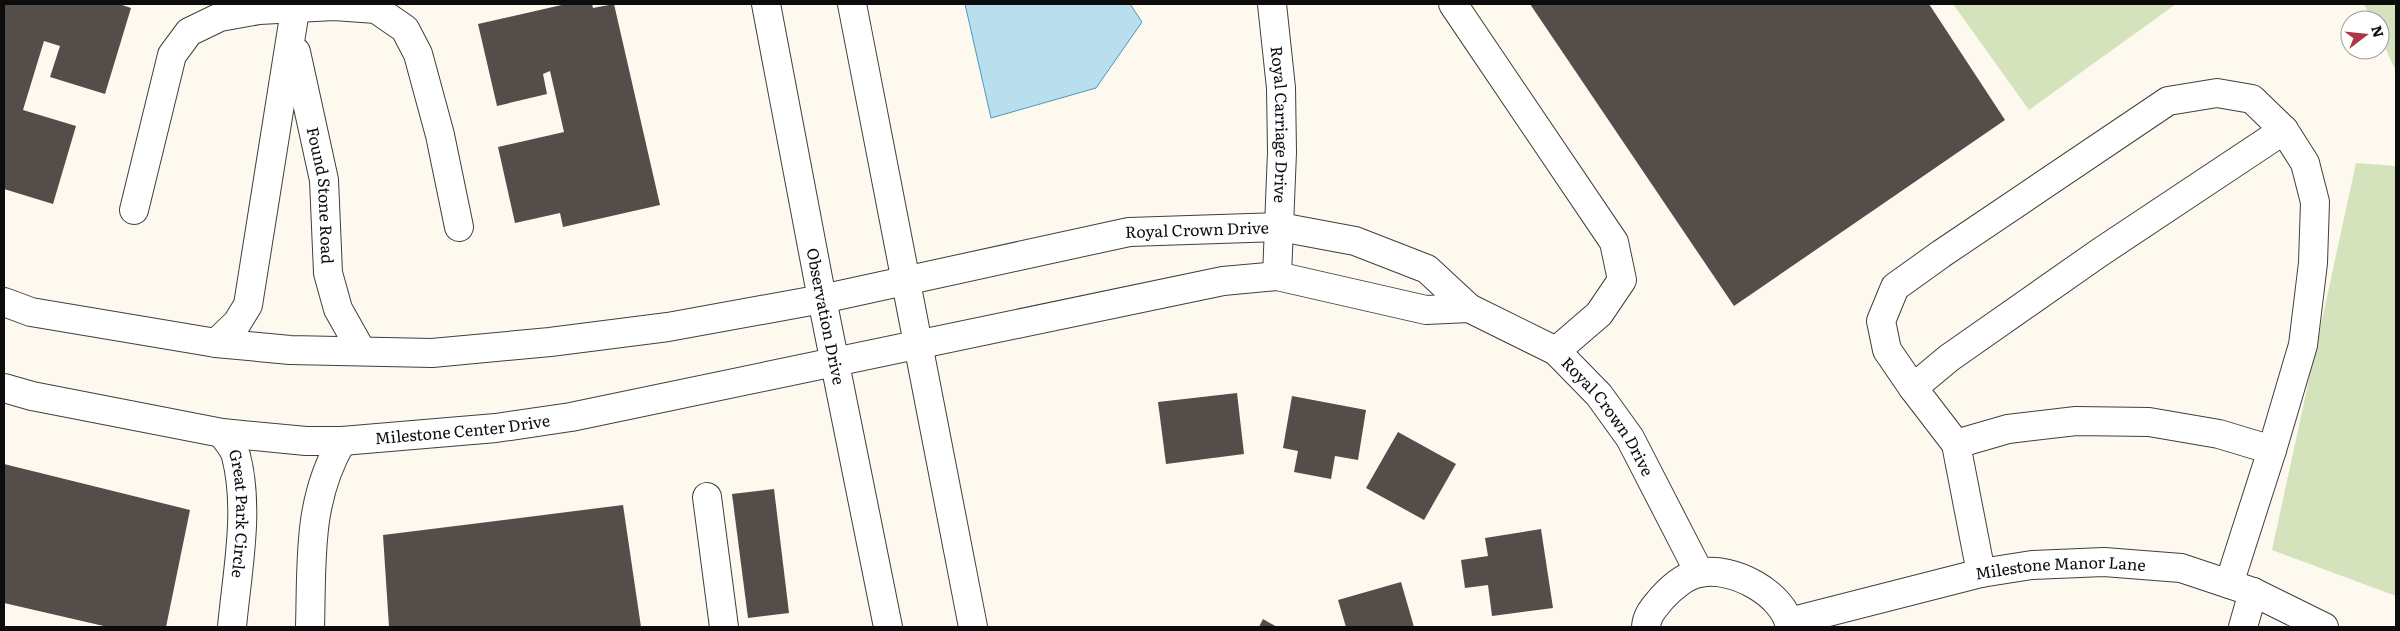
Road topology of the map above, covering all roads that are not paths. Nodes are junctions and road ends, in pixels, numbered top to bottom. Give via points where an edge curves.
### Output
1 (766, 4) edge
2 (852, 4) edge
3 (1272, 4) edge
4 (1453, 4) edge
5 (296, 7) edge
6 (292, 36) junction
7 (2284, 130) junction
8 (134, 210) dead end
9 (459, 227) dead end
10 (1280, 227) junction
11 (1277, 276) junction
12 (907, 281) junction
13 (822, 299) junction
14 (4, 302) edge
15 (1469, 308) junction
16 (216, 343) junction
17 (918, 345) junction
18 (361, 350) junction
19 (1556, 351) junction
20 (834, 362) junction
21 (4, 388) edge
22 (1913, 388) junction
23 (222, 433) junction
24 (342, 441) junction
25 (1956, 444) junction
26 (2272, 450) junction
27 (707, 497) dead end
28 (1699, 572) junction
29 (1981, 573) junction
30 (2241, 588) junction
31 (1790, 625) edge
32 (232, 627) edge
33 (310, 627) edge
34 (724, 627) edge
35 (888, 627) edge
36 (973, 627) edge
37 (1646, 627) edge
38 (2243, 627) edge
39 (2324, 627) edge

1 - 13 street, Observation Drive
2 - 12 street
3 - 10 street, Royal Carriage Drive via 1281,88
4 - 19 street via 1614,242 1622,280 1599,314
5 - 6 street, Found Stone Road
5 - 8 street via 220,16 189,32 172,55
5 - 9 street via 376,9 405,28 418,54 433,108
6 - 16 street, Found Stone Road via 248,305 237,323
6 - 18 street, Found Stone Road via 324,180 328,273 338,310
7 - 22 street via 2099,253 1949,358
7 - 22 street via 2252,99 2217,93 2168,101 1941,254 1896,287 1881,321 1887,350
7 - 26 street via 2306,162 2315,202 2313,263 2303,345
10 - 11 street, Royal Carriage Drive
10 - 12 street, Royal Crown Drive via 1129,232
10 - 15 street, Royal Crown Drive via 1355,241 1427,269
11 - 15 street, Royal Crown Drive via 1426,310
11 - 17 street, Royal Crown Drive via 1223,281
12 - 13 street
12 - 17 street
13 - 18 street via 668,327 550,342 432,353
13 - 20 street, Observation Drive
14 - 16 street via 31,312
15 - 19 street, Royal Crown Drive
16 - 18 street via 290,350
17 - 20 street, Milestone Center Drive
17 - 36 street
19 - 28 street, Royal Crown Drive via 1599,395 1630,438
20 - 24 street, Milestone Center Drive via 571,417 496,428
20 - 35 street, Observation Drive
21 - 23 street, Milestone Center Drive
22 - 25 street
23 - 24 street, Milestone Center Drive
23 - 32 street, Great Park Circle via 236,454 242,517
24 - 33 street via 324,476 314,519
25 - 26 street via 2008,428 2076,421 2140,422 2219,434
25 - 29 street
26 - 30 street
27 - 34 street
28 - 31 street via 1730,573 1756,585 1775,601
28 - 37 street via 1672,588 1647,616
29 - 30 street, Milestone Manor Lane via 2032,565 2104,562 2181,568
29 - 31 street, Milestone Manor Lane
30 - 38 street
30 - 39 street, Milestone Manor Lane

